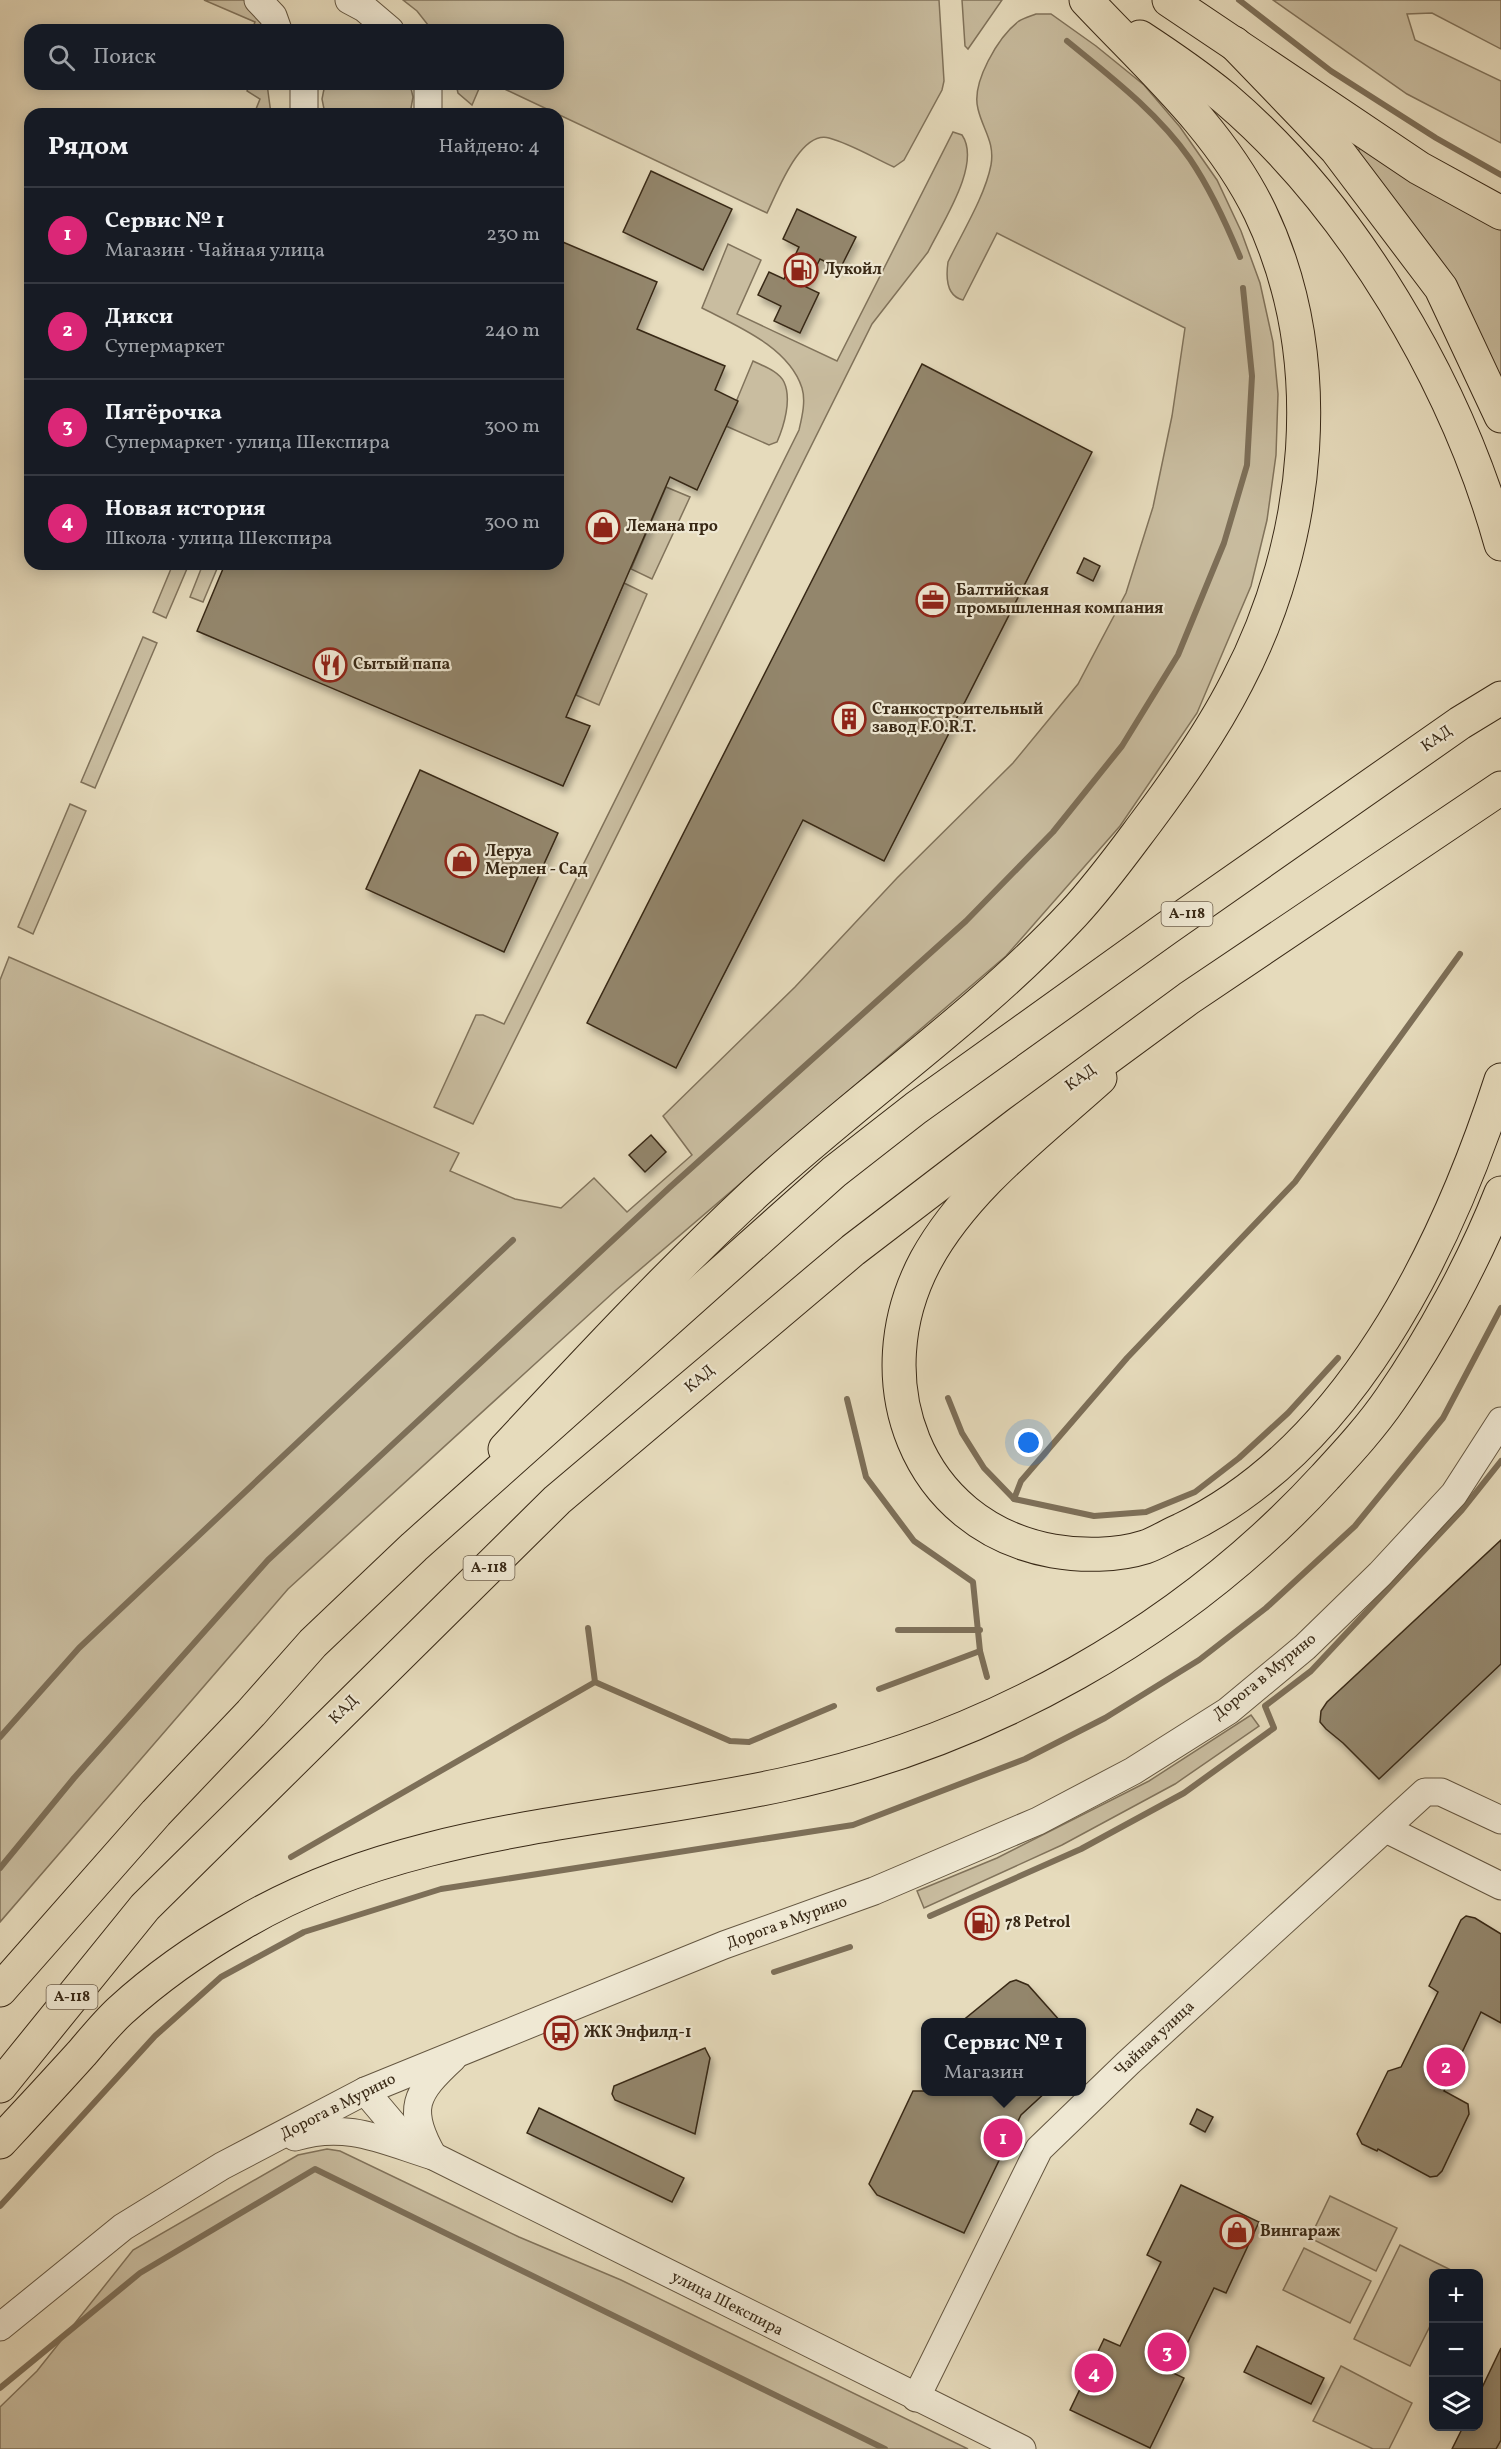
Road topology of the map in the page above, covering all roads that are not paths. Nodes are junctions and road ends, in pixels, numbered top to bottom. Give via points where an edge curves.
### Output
1 (258, 0) edge
2 (349, 0) edge
3 (1087, 0) edge
4 (1169, 0) edge
5 (1189, 10) edge
6 (276, 24) edge
7 (383, 24) edge
8 (1234, 43) junction
9 (428, 90) edge
10 (428, 108) edge
11 (1501, 213) edge
12 (1501, 416) edge
13 (1501, 544) edge
14 (1501, 698) edge
15 (1501, 788) edge
16 (1189, 998) junction
17 (1501, 1080) edge
18 (1501, 1193) edge
19 (1501, 1421) edge
20 (414, 1547) junction
21 (1501, 1820) edge
22 (1386, 1829) junction
23 (1501, 1886) edge
24 (0, 1990) edge
25 (462, 2050) junction
26 (0, 2086) edge
27 (365, 2091) junction
28 (0, 2142) edge
29 (251, 2151) junction
30 (432, 2156) junction
31 (0, 2327) edge
32 (916, 2398) junction
33 (1022, 2449) edge

1 - 6 street
2 - 7 street
3 - 13 main road via 1225,99 1287,159 1350,236 1381,281 1444,390
3 - 20 main road via 1197,117 1224,154 1260,213 1285,281 1302,373 1300,479 1282,568 1259,634 1237,682 1188,765 1073,914 948,1032 756,1192 580,1368
4 - 5 main road
5 - 8 main road
8 - 11 main road via 1419,168
8 - 12 main road via 1336,149 1441,288
9 - 10 street
14 - 20 main road, КАД / А-118 via 1167,928 916,1108 834,1172
15 - 16 main road, КАД / А-118
16 - 17 main road via 999,1169 952,1221 926,1261 908,1302 898,1347 901,1395 910,1435 935,1480 966,1514 1022,1545 1080,1556 1144,1548 1215,1514 1266,1477 1356,1379 1390,1327 1455,1201
16 - 26 main road, КАД / А-118 via 853,1250 557,1500 145,1907
18 - 28 main road via 1425,1345 1389,1401 1346,1454 1298,1506 1247,1552 1180,1607 1107,1655 1044,1692 890,1757 782,1785 439,1846 361,1868 302,1893 242,1923 119,2011
19 - 25 street, Дорога в Мурино via 1454,1494 1380,1575 1305,1647 1228,1711 1133,1771 1038,1821 874,1891 724,1945
20 - 24 main road, КАД / А-118 via 313,1643
21 - 22 street, Чайная улица via 1442,1792 1425,1792
22 - 23 street
22 - 32 street, Чайная улица via 1039,2149
25 - 27 street, Дорога в Мурино
25 - 30 street via 430,2079 417,2099 416,2120
27 - 29 street, Дорога в Мурино
27 - 30 street via 398,2130
29 - 30 street via 329,2130 356,2131
29 - 31 street, Дорога в Мурино via 123,2227
30 - 32 street, улица Шекспира
32 - 33 street, улица Шекспира

